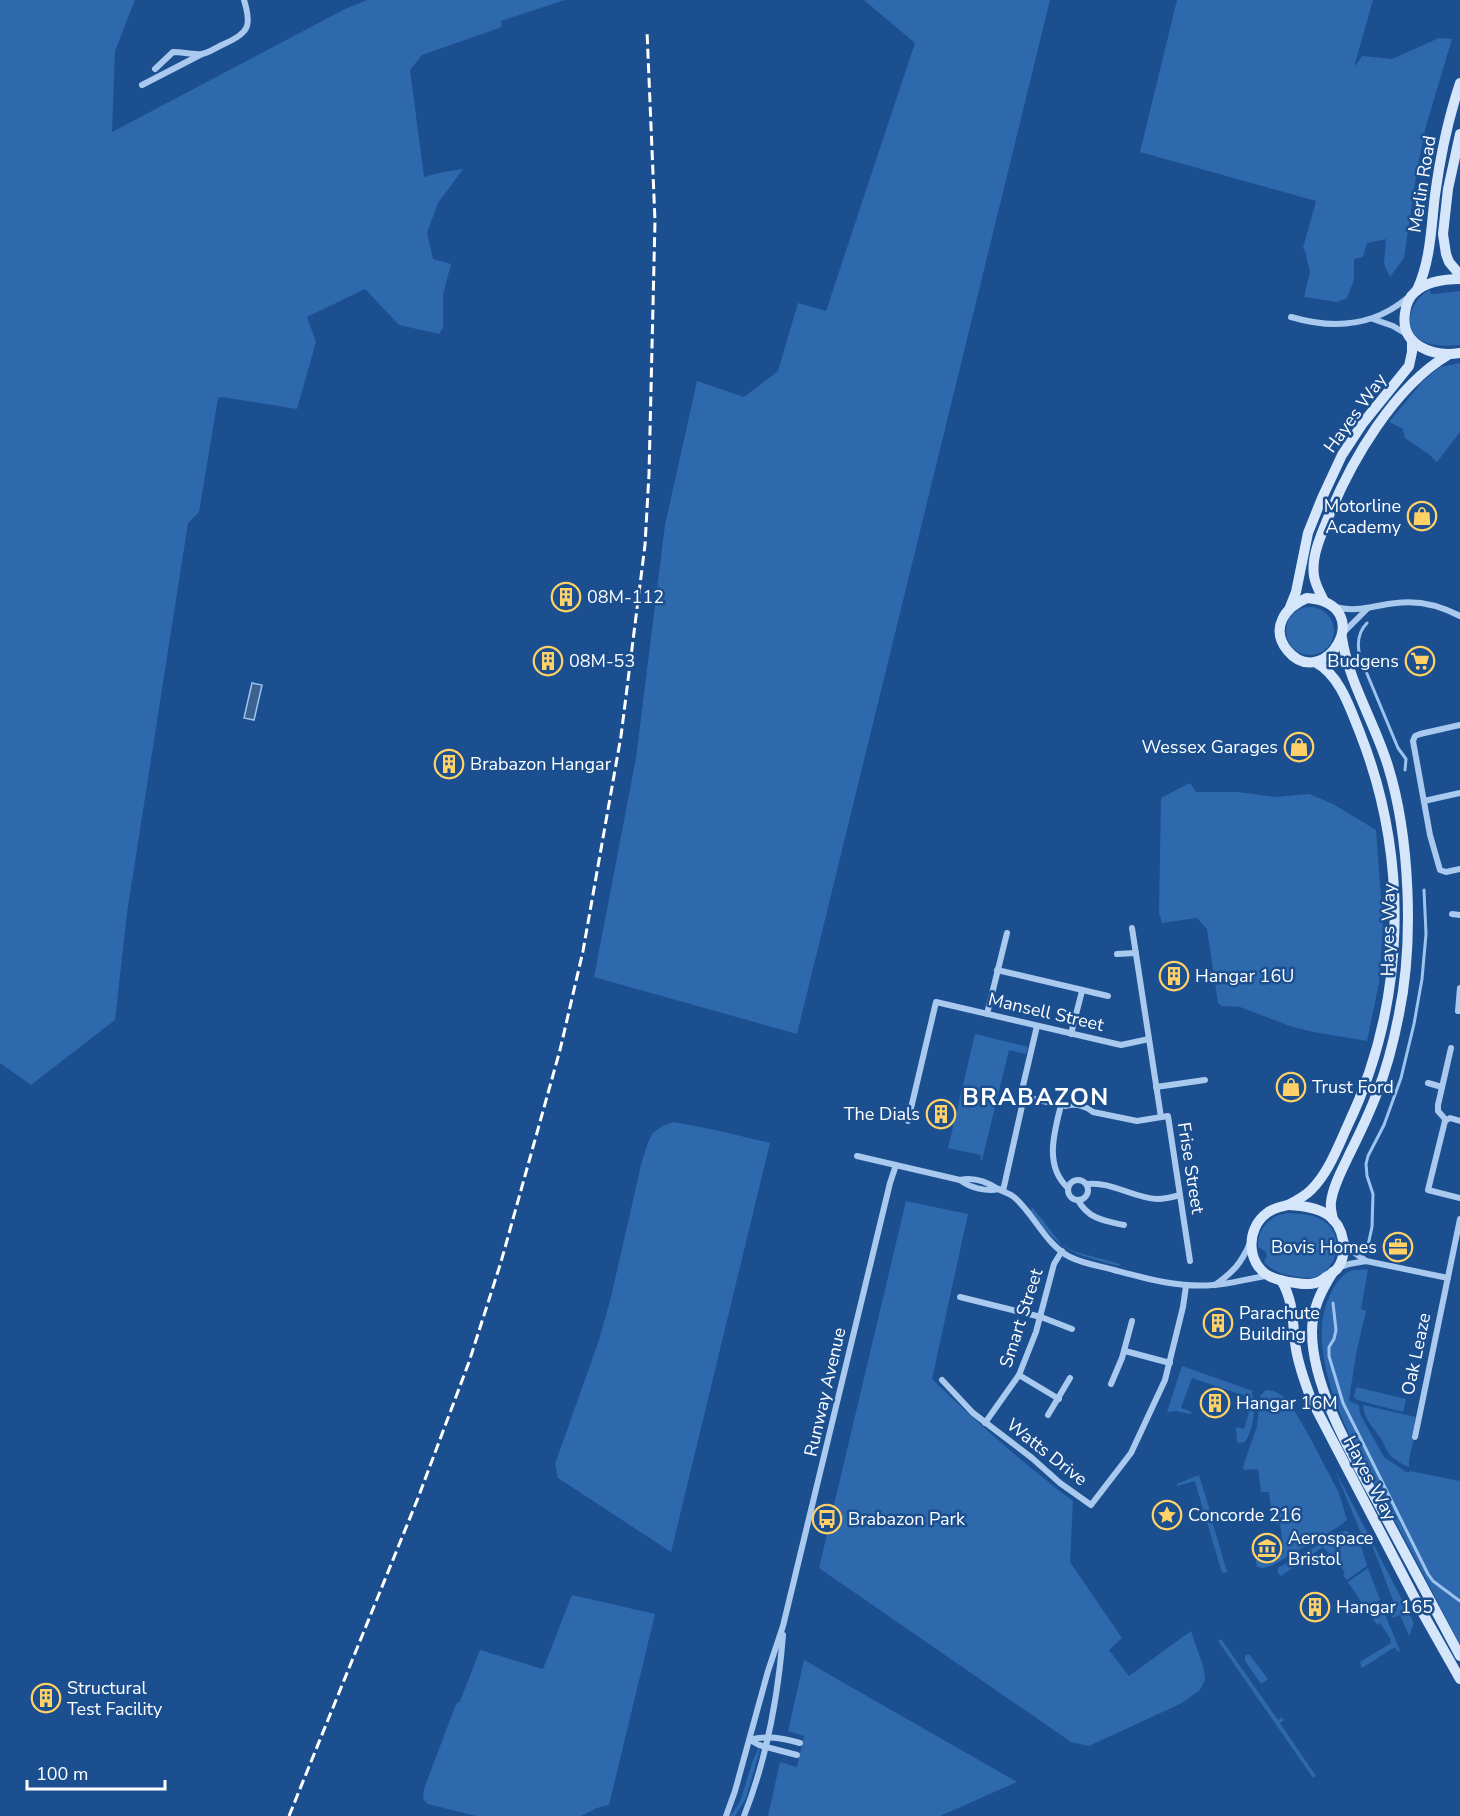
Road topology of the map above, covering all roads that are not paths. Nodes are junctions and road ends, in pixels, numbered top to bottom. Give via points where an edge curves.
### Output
1 (244, 0) edge
2 (203, 54) junction
3 (155, 69) dead end
4 (1460, 83) edge
5 (142, 85) dead end
6 (1460, 134) edge
7 (1460, 277) edge
8 (1414, 292) junction
9 (1291, 317) dead end
10 (1373, 319) junction
11 (1411, 338) junction
12 (1460, 353) edge
13 (1448, 355) junction
14 (1324, 601) junction
15 (1290, 607) junction
16 (1335, 607) junction
17 (1368, 609) junction
18 (1460, 616) edge
19 (1342, 636) junction
20 (1315, 662) junction
21 (1460, 725) edge
22 (1460, 793) edge
23 (1424, 801) junction
24 (1460, 869) edge
25 (1452, 914) dead end
26 (1460, 915) edge
27 (1132, 928) dead end
28 (1007, 933) dead end
29 (1136, 953) junction
30 (1117, 954) dead end
31 (997, 970) junction
32 (1460, 988) edge
33 (1082, 991) junction
34 (1108, 996) dead end
35 (1460, 1011) edge
36 (987, 1014) junction
37 (1037, 1026) junction
38 (1071, 1034) junction
39 (1149, 1040) junction
40 (1451, 1048) dead end
41 (1205, 1080) dead end
42 (1428, 1083) dead end
43 (1156, 1087) junction
44 (1442, 1087) junction
45 (1024, 1097) junction
46 (1061, 1105) junction
47 (1161, 1117) junction
48 (1446, 1120) junction
49 (908, 1121) dead end
50 (1460, 1121) edge
51 (857, 1156) dead end
52 (896, 1165) junction
53 (1087, 1184) junction
54 (1068, 1188) junction
55 (1001, 1190) junction
56 (1180, 1196) junction
57 (1460, 1198) edge
58 (1078, 1200) junction
59 (1288, 1205) junction
60 (1460, 1219) edge
61 (1333, 1220) junction
62 (1124, 1226) dead end
63 (1252, 1238) junction
64 (1343, 1240) junction
65 (1062, 1251) junction
66 (1190, 1261) dead end
67 (1366, 1261) junction
68 (1335, 1270) junction
69 (1268, 1276) junction
70 (1448, 1278) junction
71 (1281, 1280) junction
72 (1214, 1285) junction
73 (1186, 1286) junction
74 (960, 1297) dead end
75 (1041, 1317) junction
76 (1132, 1321) dead end
77 (1072, 1329) dead end
78 (1125, 1351) junction
79 (1170, 1363) junction
80 (1019, 1376) junction
81 (1070, 1378) dead end
82 (942, 1380) dead end
83 (1111, 1384) dead end
84 (1059, 1399) junction
85 (1048, 1415) dead end
86 (985, 1423) junction
87 (1415, 1437) dead end
88 (783, 1626) junction
89 (1460, 1656) edge
90 (1460, 1679) edge
91 (769, 1737) junction
92 (750, 1740) junction
93 (800, 1743) dead end
94 (767, 1747) junction
95 (796, 1755) dead end
96 (726, 1816) edge
97 (744, 1816) edge

1 - 2 street via 249,15 243,34
2 - 3 street via 173,52
2 - 5 street
4 - 8 street, Merlin Road via 1444,139 1427,264
6 - 7 street, Merlin Road via 1443,234 1449,262
7 - 8 street via 1436,281
8 - 10 street
8 - 11 street, Merlin Road via 1405,318
9 - 10 street via 1327,324
10 - 11 street
11 - 13 street via 1425,350
11 - 15 street, Hayes Way via 1409,366 1363,423 1342,455 1322,498 1308,533
12 - 13 street
13 - 14 street, Hayes Way via 1425,371 1383,417 1345,480 1321,534 1314,562 1315,582
14 - 15 street via 1307,598
14 - 16 street
15 - 20 street via 1281,627 1283,644 1292,655
16 - 17 street
16 - 19 street
17 - 18 street via 1405,602 1428,604
17 - 19 street
19 - 20 street via 1334,651
19 - 61 street, Hayes Way via 1345,657 1389,767 1398,808 1408,939 1405,982 1388,1058 1378,1091 1338,1179 1331,1201
20 - 59 street, Hayes Way via 1333,676 1352,712 1382,797 1394,877 1395,939 1384,1021 1356,1107 1326,1170 1311,1190
21 - 23 street via 1415,736
22 - 23 street
23 - 24 street via 1440,870
25 - 26 street
27 - 29 street, Frise Street
28 - 31 street
29 - 30 street
29 - 39 street, Frise Street
31 - 33 street
31 - 36 street
32 - 35 street
33 - 34 street
33 - 38 street
36 - 37 street, Mansell Street
36 - 49 street, Mansell Street via 936,1002
37 - 38 street, Mansell Street
37 - 45 street via 1022,1090
38 - 39 street, Mansell Street via 1121,1045
39 - 43 street, Frise Street
40 - 44 street
41 - 43 street
42 - 44 street
43 - 47 street, Frise Street
44 - 48 street via 1438,1111
45 - 46 street
45 - 55 street
46 - 47 street via 1072,1104 1132,1120
46 - 54 street via 1053,1146 1054,1163
47 - 56 street, Frise Street via 1168,1116
48 - 50 street
48 - 57 street via 1428,1190
51 - 52 street
52 - 55 street via 991,1191
52 - 88 street, Runway Avenue
53 - 54 street via 1074,1180
53 - 56 street via 1107,1185 1155,1199
53 - 58 street via 1087,1196
54 - 58 street via 1070,1197
55 - 65 street via 1019,1202
56 - 66 street, Frise Street
58 - 62 street via 1092,1217
59 - 61 street via 1313,1209
59 - 63 street via 1260,1219
60 - 70 street, Oak Leaze
61 - 64 street
63 - 69 street via 1254,1258
63 - 72 street via 1239,1265
64 - 67 street
64 - 68 street via 1342,1260
65 - 73 street via 1089,1264
65 - 75 street, Smart Street via 1054,1264
67 - 68 street
67 - 70 street
68 - 71 street via 1316,1284
68 - 89 street, Hayes Way via 1317,1299 1312,1332 1314,1355 1329,1403 1362,1474
69 - 71 street
69 - 72 street
70 - 87 street, Oak Leaze
71 - 90 street, Hayes Way via 1291,1302 1297,1352 1311,1399
72 - 73 street
73 - 79 street
74 - 75 street
75 - 77 street
75 - 80 street, Smart Street
76 - 78 street
78 - 79 street
78 - 83 street
79 - 86 street, Watts Drive via 1131,1453 1091,1505
80 - 84 street
80 - 86 street, Smart Street
81 - 84 street
82 - 86 street, Watts Drive
84 - 85 street
88 - 91 street, Runway Avenue
88 - 92 street, Runway Avenue
91 - 92 street
91 - 93 street
91 - 94 street, Runway Avenue
92 - 94 street
92 - 96 street, Runway Avenue
94 - 95 street
94 - 97 street, Runway Avenue

